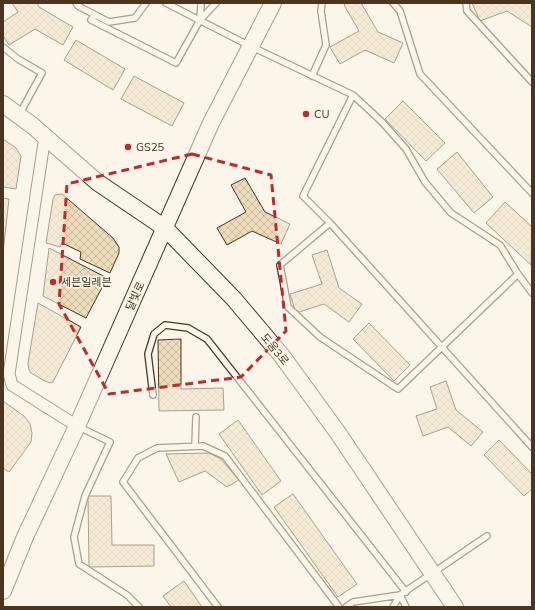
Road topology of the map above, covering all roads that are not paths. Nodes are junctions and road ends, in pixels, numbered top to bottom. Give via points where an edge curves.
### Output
1 (76, 3) edge
2 (146, 3) edge
3 (166, 3) edge
4 (201, 3) edge
5 (216, 3) edge
6 (273, 3) edge
7 (322, 3) edge
8 (394, 3) edge
9 (466, 3) edge
10 (95, 15) junction
11 (200, 20) junction
12 (250, 46) junction
13 (3, 47) edge
14 (312, 76) junction
15 (532, 82) edge
16 (353, 95) junction
17 (3, 104) edge
18 (19, 115) junction
19 (45, 136) junction
20 (532, 193) edge
21 (330, 223) junction
22 (165, 228) junction
23 (518, 274) junction
24 (532, 293) edge
25 (442, 348) junction
26 (153, 395) dead end
27 (196, 417) dead end
28 (77, 426) junction
29 (195, 446) junction
30 (532, 447) edge
31 (487, 536) dead end
32 (433, 572) junction
33 (3, 591) edge
34 (403, 593) junction
35 (139, 607) edge
36 (218, 607) edge
37 (339, 607) edge
38 (346, 607) edge
39 (393, 607) edge
40 (406, 607) edge
41 (455, 607) edge

1 - 10 lane
2 - 10 lane via 135,18 109,22
3 - 11 lane
4 - 11 lane
5 - 11 lane
6 - 12 street, 달빛로
7 - 14 lane via 326,45
8 - 20 lane via 400,11 420,74
9 - 15 lane via 467,10
10 - 11 lane via 91,20 176,64
11 - 12 lane
12 - 14 lane
12 - 22 street, 달빛로 via 211,123
13 - 18 lane via 42,73
14 - 16 lane
16 - 21 lane via 303,196
16 - 23 lane via 406,149 425,182 451,213 500,245
17 - 18 street, 도움3로
18 - 19 street, 도움3로
19 - 22 street, 도움3로 via 97,182
19 - 28 street via 9,374 12,385
21 - 25 lane
21 - 25 lane via 280,265 288,307 320,337 398,389
22 - 28 street, 달빛로
22 - 32 street, 도움3로 via 234,299 282,356
23 - 24 lane
23 - 25 lane
25 - 30 lane
26 - 34 lane via 148,354 154,334 165,325 188,328 207,339
27 - 29 lane
28 - 33 street, 달빛로 via 25,537
28 - 35 lane via 110,442 85,496 74,537 79,564 127,595
29 - 36 lane via 157,448 138,458 124,482
29 - 37 lane via 203,446 225,456
31 - 32 lane
32 - 34 lane
32 - 41 street, 도움3로
34 - 38 lane via 353,602
34 - 39 lane
34 - 40 lane

